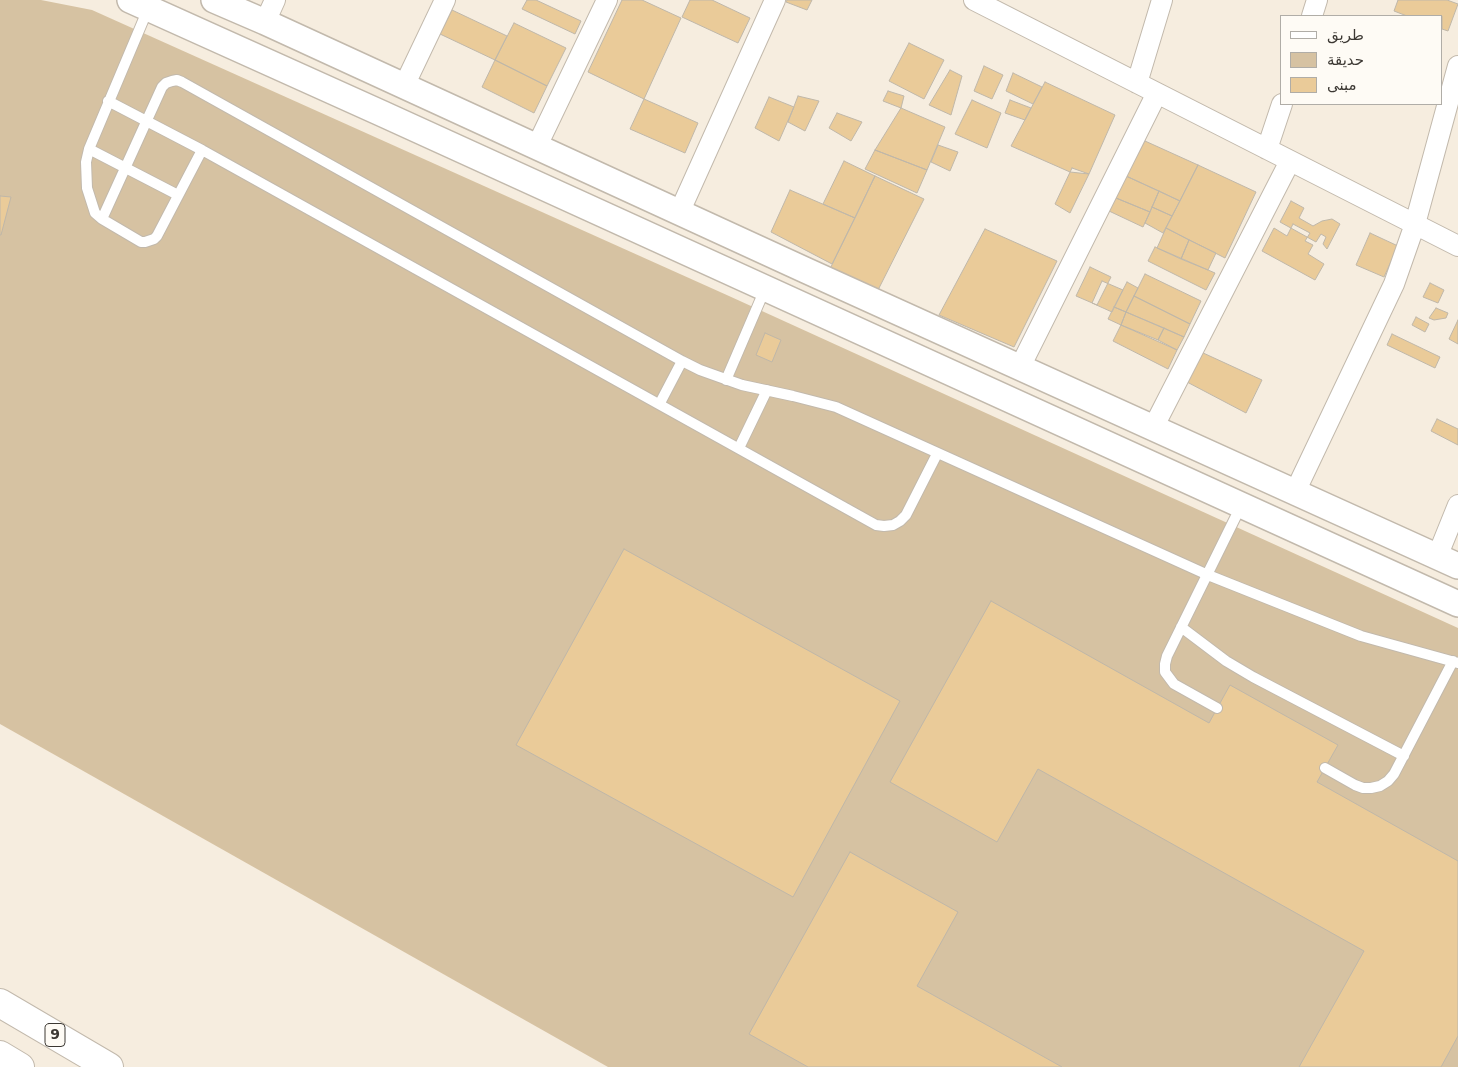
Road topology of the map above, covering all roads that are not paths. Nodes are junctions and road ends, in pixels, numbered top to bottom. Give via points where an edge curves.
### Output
1 (214, 0) edge
2 (445, 0) edge
3 (606, 0) edge
4 (774, 0) edge
5 (1162, 0) edge
6 (1317, 0) edge
7 (982, 2) edge
8 (139, 4) edge
9 (270, 11) edge
10 (1312, 15) edge
11 (1457, 74) edge
12 (1137, 83) junction
13 (404, 86) junction
14 (1157, 93) junction
15 (108, 101) junction
16 (1282, 105) edge
17 (146, 121) junction
18 (536, 148) junction
19 (88, 149) junction
20 (1267, 149) junction
21 (202, 150) junction
22 (1290, 161) junction
23 (126, 168) junction
24 (178, 195) junction
25 (679, 213) junction
26 (102, 220) junction
27 (1415, 224) junction
28 (1458, 246) edge
29 (766, 288) junction
30 (682, 361) junction
31 (1020, 368) junction
32 (726, 380) junction
33 (767, 390) junction
34 (660, 403) junction
35 (1153, 428) junction
36 (739, 448) junction
37 (937, 454) junction
38 (1295, 492) junction
39 (1242, 505) junction
40 (1458, 505) edge
41 (1448, 561) edge
42 (1208, 575) junction
43 (1458, 604) edge
44 (1181, 627) junction
45 (1455, 662) edge
46 (1217, 708) dead end
47 (1404, 756) junction
48 (1325, 768) dead end
49 (0, 1003) edge
50 (0, 1055) edge
51 (20, 1067) edge
52 (109, 1067) edge

1 - 9 street
2 - 13 street
3 - 18 street
4 - 25 street
5 - 12 street
6 - 10 street
7 - 12 street
8 - 15 lane
8 - 29 street
9 - 13 street
11 - 27 street
12 - 14 street
13 - 18 street
14 - 20 street
14 - 31 street
15 - 17 lane
15 - 19 lane
16 - 20 street
17 - 21 lane
17 - 23 lane
17 - 30 lane via 162,87 172,81 182,82
18 - 25 street
19 - 23 lane
19 - 26 lane via 87,188 95,213
20 - 22 street
21 - 24 lane
21 - 34 lane
22 - 27 street
22 - 35 street
23 - 24 lane
23 - 26 lane
24 - 26 lane via 157,236 150,241 141,242
25 - 31 street
27 - 28 street
27 - 38 street via 1394,284
29 - 32 lane
29 - 39 street
30 - 32 lane
30 - 34 lane
31 - 35 street
32 - 33 lane
33 - 36 lane
33 - 37 lane via 836,407
34 - 36 lane
35 - 38 street
36 - 37 lane via 876,525 884,526 893,525 906,515
37 - 42 lane
38 - 41 street
39 - 42 lane
39 - 43 street
40 - 41 street
42 - 44 lane
42 - 45 lane via 1361,636
44 - 46 lane via 1167,656 1165,672 1174,684
44 - 47 lane via 1253,677
45 - 47 lane
47 - 48 lane via 1388,781 1371,788 1355,785
49 - 52 highway, 9
50 - 51 highway

